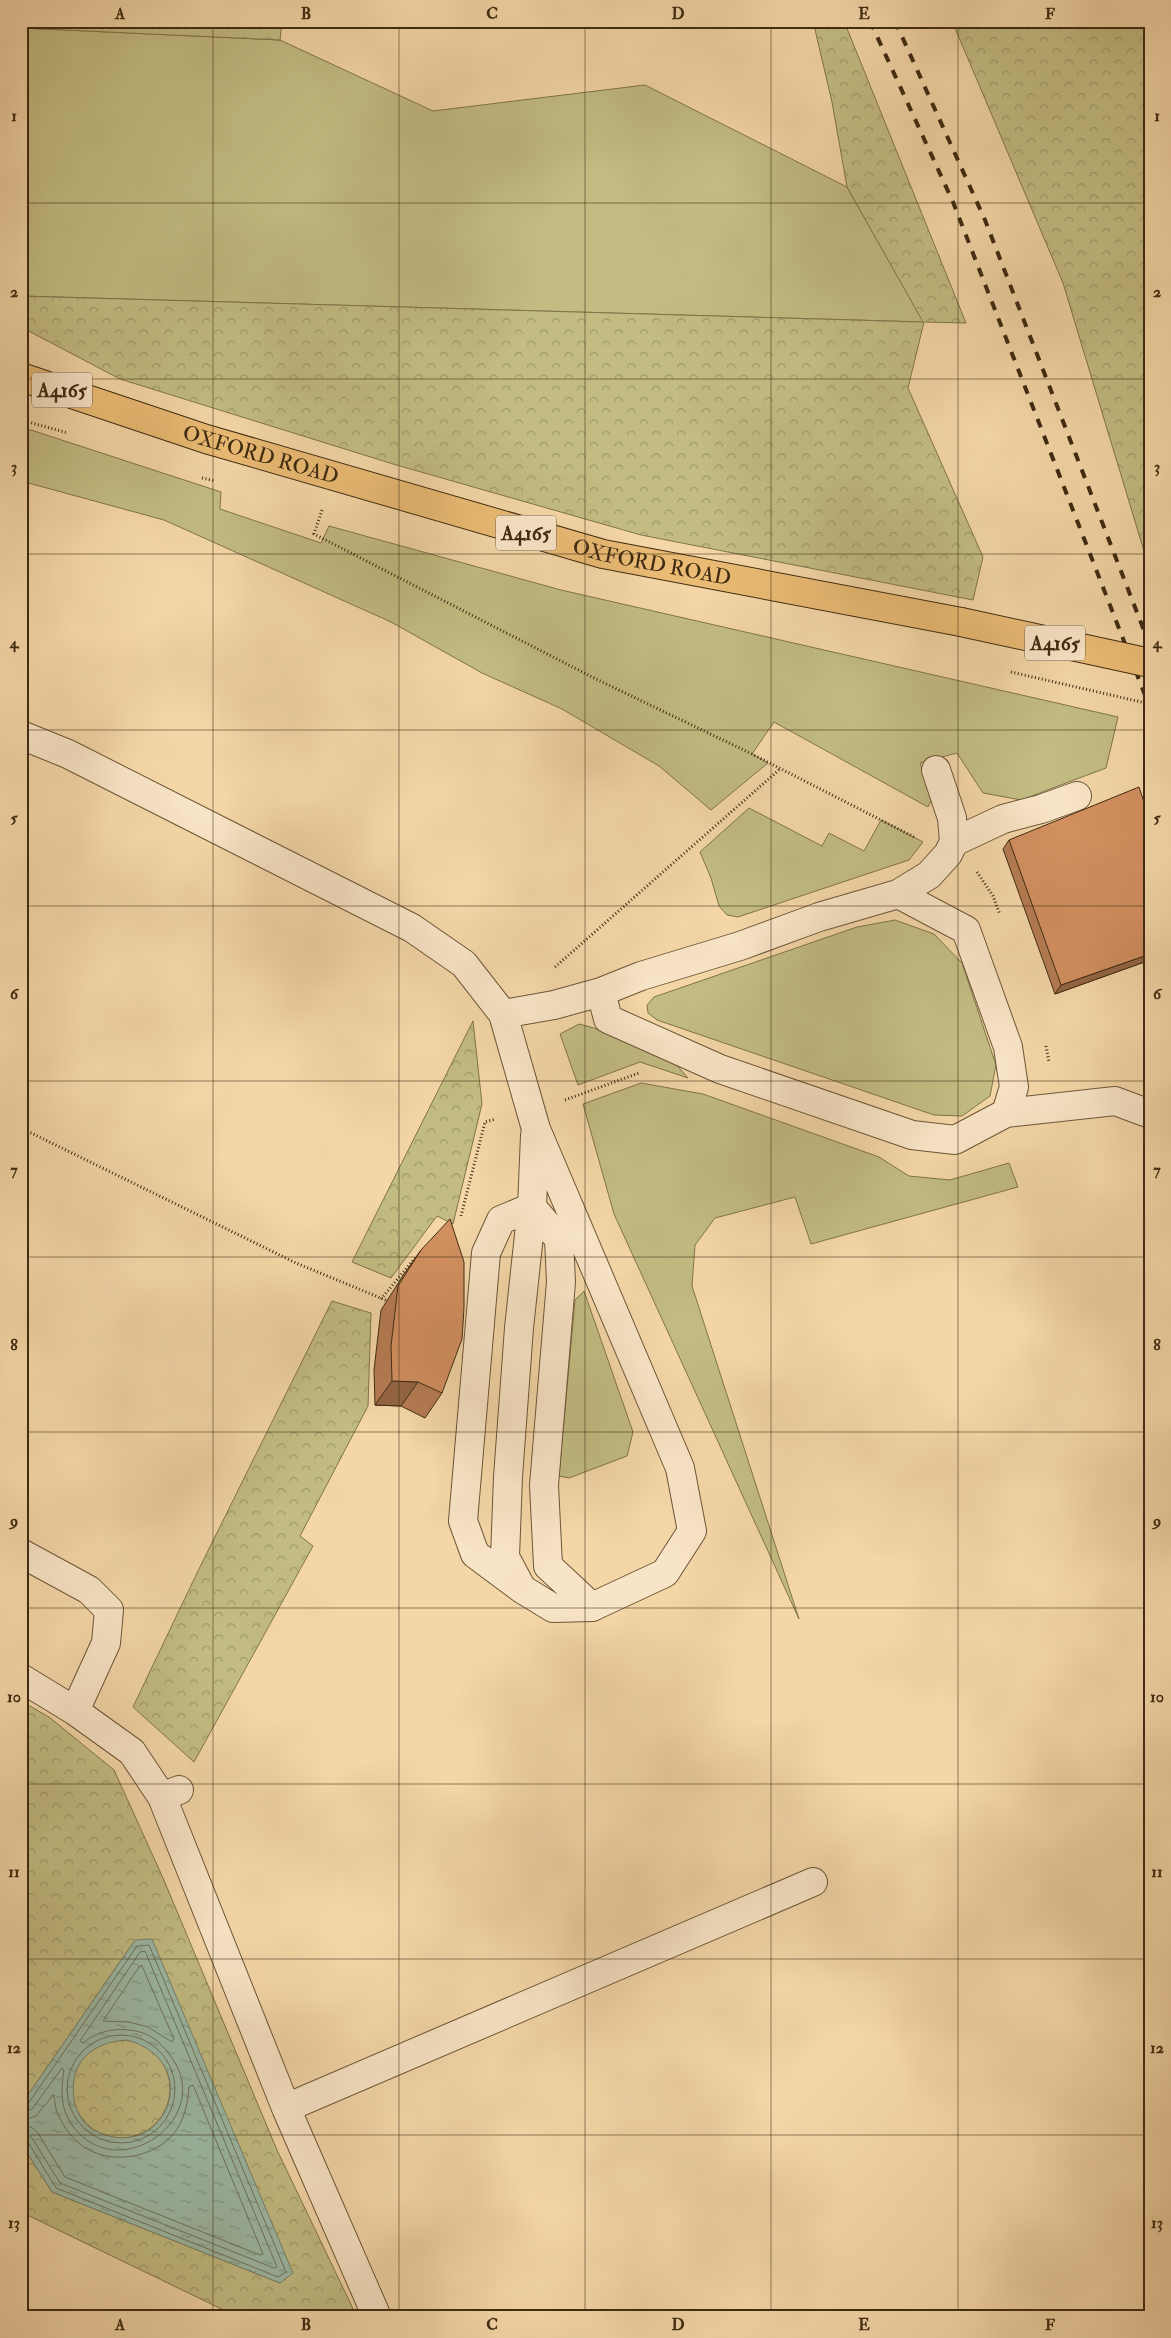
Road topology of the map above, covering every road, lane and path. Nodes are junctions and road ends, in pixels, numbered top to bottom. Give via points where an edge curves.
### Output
1 (21, 377) edge
2 (21, 420) edge
3 (76, 435) dead end
4 (324, 505) dead end
5 (1150, 663) edge
6 (1005, 671) dead end
7 (1150, 704) edge
8 (21, 735) edge
9 (780, 769) junction
10 (936, 770) dead end
11 (1077, 796) dead end
12 (923, 842) dead end
13 (954, 842) junction
14 (898, 894) junction
15 (551, 971) dead end
16 (1150, 989) edge
17 (1143, 991) dead end
18 (601, 992) junction
19 (503, 1014) junction
20 (1006, 1113) junction
21 (1150, 1114) edge
22 (21, 1128) edge
23 (536, 1129) junction
24 (532, 1207) junction
25 (420, 1254) edge
26 (381, 1299) junction
27 (388, 1301) dead end
28 (21, 1553) edge
29 (522, 1589) junction
30 (592, 1607) junction
31 (21, 1678) edge
32 (74, 1710) junction
33 (812, 1882) dead end
34 (286, 2108) junction
35 (377, 2317) edge

1 - 5 main road, OXFORD ROAD / A4165, bridge via 215,442 603,554 961,622
2 - 3 path
4 - 9 path via 314,534
6 - 7 path, bridge
8 - 19 lane via 68,754 412,928 464,964
9 - 12 path
9 - 15 path
10 - 13 lane via 952,818
11 - 13 lane via 1003,819
13 - 14 lane via 929,875
14 - 18 lane via 819,917
14 - 20 lane via 966,930 1008,1048 1014,1087
16 - 17 path
18 - 19 lane
18 - 20 lane via 608,1019 720,1068 912,1135 955,1140
19 - 23 lane
20 - 21 lane via 1115,1101
22 - 26 path via 296,1263
23 - 24 lane
23 - 30 lane via 680,1468 692,1531 666,1573
24 - 29 lane via 519,1328 505,1558
24 - 29 lane via 501,1220 486,1253 464,1521 475,1554
24 - 30 lane via 559,1239 561,1282 544,1485 548,1566
25 - 26 path
26 - 27 path
28 - 32 lane via 89,1590 109,1610 106,1643
29 - 30 lane via 553,1608
31 - 32 lane
32 - 34 lane via 132,1752 171,1794
33 - 34 lane
34 - 35 lane

